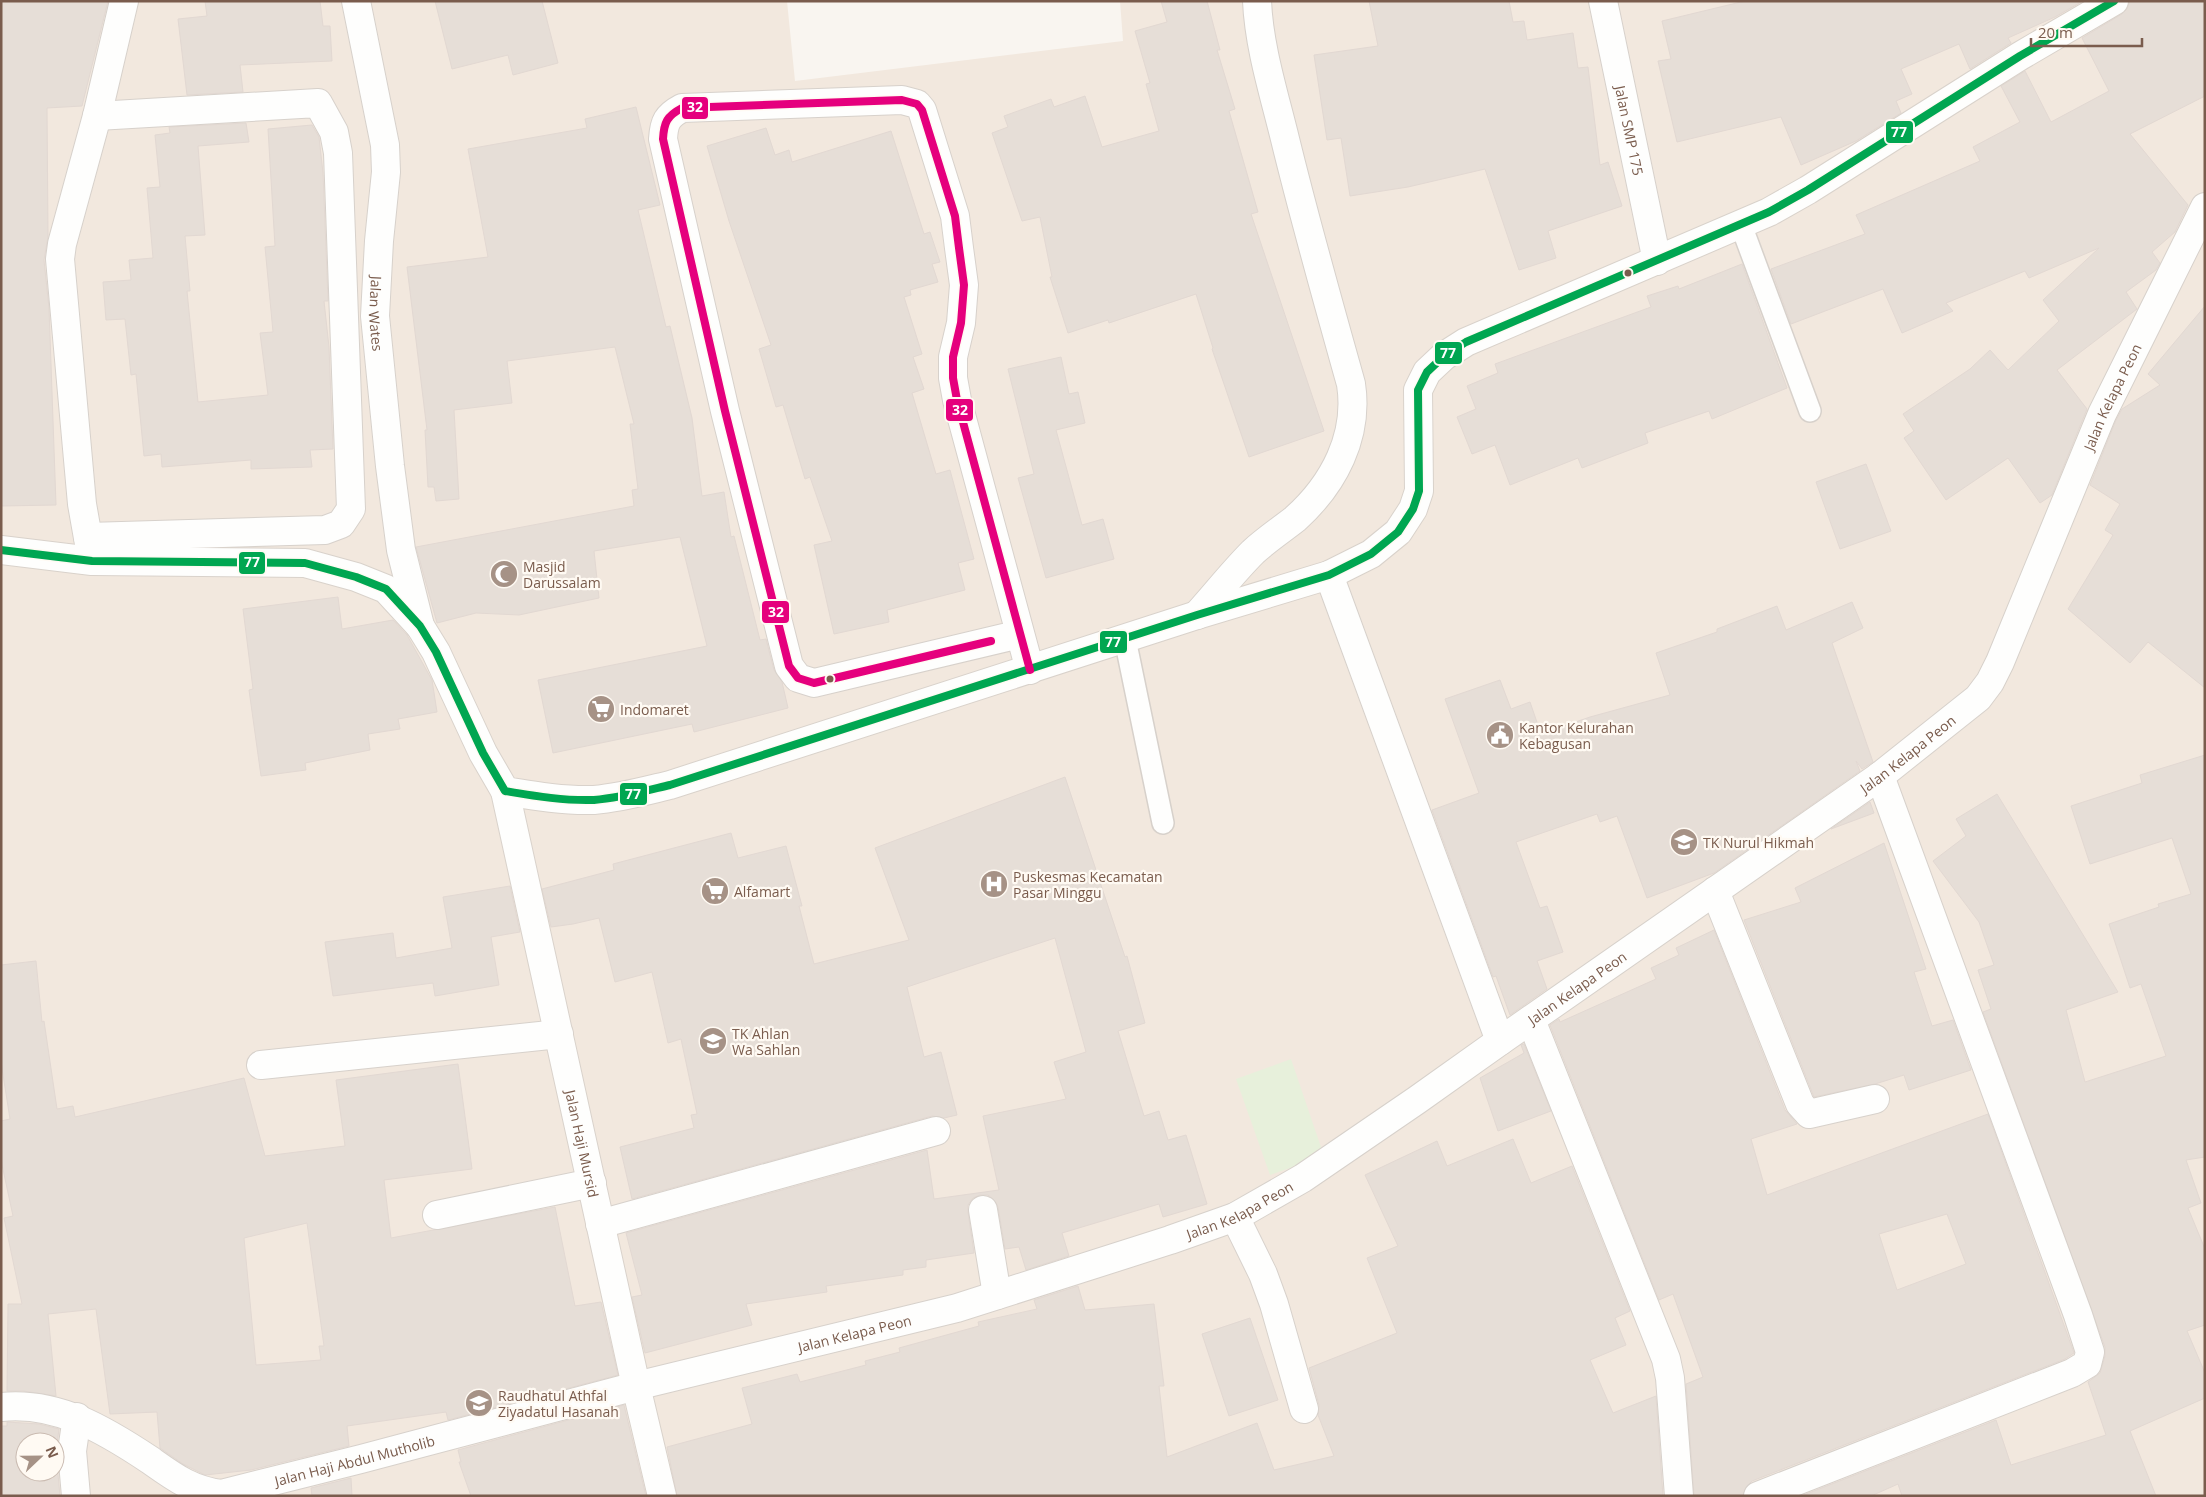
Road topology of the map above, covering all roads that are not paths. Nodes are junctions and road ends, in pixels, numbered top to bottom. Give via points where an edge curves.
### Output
1 (124, 1) edge
2 (356, 1) edge
3 (1257, 1) edge
4 (1603, 1) edge
5 (2114, 1) edge
6 (96, 116) junction
7 (2205, 207) edge
8 (1740, 225) junction
9 (1657, 261) junction
10 (1810, 411) dead end
11 (90, 549) junction
12 (1, 550) edge
13 (1330, 575) junction
14 (1197, 615) junction
15 (420, 626) junction
16 (1020, 634) junction
17 (1125, 639) junction
18 (1030, 670) junction
19 (1880, 776) junction
20 (505, 791) junction
21 (1163, 823) dead end
22 (1715, 891) junction
23 (1530, 1020) junction
24 (559, 1034) junction
25 (1500, 1041) junction
26 (261, 1065) dead end
27 (1874, 1099) dead end
28 (936, 1131) dead end
29 (592, 1183) junction
30 (982, 1210) dead end
31 (437, 1215) dead end
32 (1235, 1217) junction
33 (600, 1224) junction
34 (997, 1295) junction
35 (636, 1386) junction
36 (1, 1407) edge
37 (1304, 1409) dead end
38 (77, 1417) junction
39 (76, 1496) edge
40 (662, 1496) edge
41 (1679, 1496) edge
42 (1758, 1496) edge

1 - 6 street
2 - 15 street, Jalan Wates via 385,144 386,172 375,316 401,550
3 - 14 street via 1276,102 1354,405 1351,426 1334,474 1296,518 1254,552
4 - 9 street, Jalan SMP 175
5 - 8 street via 2020,56 1808,190
6 - 11 street via 60,259 82,504
6 - 11 street via 318,103 334,132 338,153 351,509 341,524 326,530
7 - 19 street, Jalan Kelapa Peon via 2102,414 1990,682 1978,698
8 - 9 street
8 - 10 lane
9 - 13 street via 1466,342 1427,372 1418,390 1419,491 1413,509 1398,532 1371,554
11 - 12 street
11 - 15 street via 305,563 356,576 386,589
13 - 14 street
13 - 25 street
14 - 17 street
15 - 20 street, Jalan Haji Mursid
16 - 16 street via 814,683 798,678 788,666 725,411 664,139 664,123 671,114 682,108 902,100 917,104 922,110 955,216 964,285 953,357 957,400
16 - 18 street
17 - 18 street
17 - 21 lane
18 - 20 street via 630,795 595,800 553,799
19 - 22 street, Jalan Kelapa Peon
19 - 42 street via 2090,1352 2087,1364 2072,1373
20 - 24 street, Jalan Haji Mursid
22 - 23 street, Jalan Kelapa Peon
22 - 27 street via 1800,1104 1809,1114
23 - 25 street, Jalan Kelapa Peon
23 - 41 street via 1666,1359
24 - 26 street
24 - 29 street, Jalan Haji Mursid
25 - 32 street, Jalan Kelapa Peon via 1304,1178
28 - 33 street
29 - 31 street
29 - 33 street, Jalan Haji Mursid
30 - 34 street
32 - 34 street, Jalan Kelapa Peon
32 - 37 street via 1269,1289
33 - 35 street, Jalan Haji Mursid
34 - 35 street, Jalan Kelapa Peon via 957,1308
35 - 38 street, Jalan Haji Abdul Mutholib via 221,1494 188,1486
35 - 40 street, Jalan Haji Mursid
36 - 38 street, Jalan Haji Abdul Mutholib via 42,1408
38 - 39 street via 72,1451

